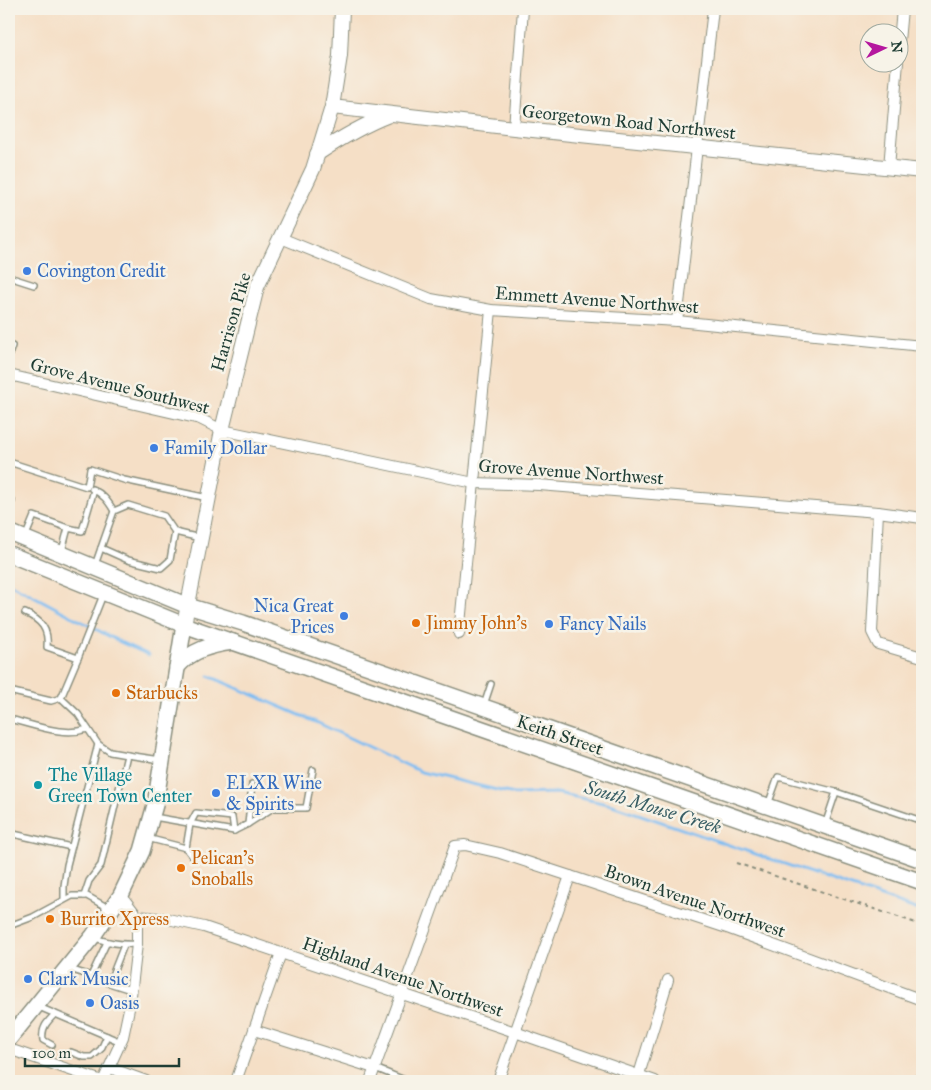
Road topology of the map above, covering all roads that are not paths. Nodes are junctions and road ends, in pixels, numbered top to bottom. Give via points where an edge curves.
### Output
1 (342, 9) edge
2 (523, 9) edge
3 (713, 9) edge
4 (902, 9) edge
5 (901, 22) edge
6 (897, 72) edge
7 (332, 107) junction
8 (392, 114) junction
9 (514, 128) junction
10 (698, 148) junction
11 (317, 154) junction
12 (889, 167) junction
13 (922, 170) edge
14 (281, 238) junction
15 (9, 277) edge
16 (34, 285) dead end
17 (492, 310) junction
18 (677, 321) junction
19 (12, 346) edge
20 (922, 346) edge
21 (9, 355) edge
22 (9, 375) edge
23 (222, 430) junction
24 (9, 462) edge
25 (474, 483) junction
26 (87, 487) junction
27 (94, 490) junction
28 (208, 498) junction
29 (9, 500) edge
30 (9, 508) edge
31 (114, 511) junction
32 (878, 512) junction
33 (922, 518) edge
34 (68, 528) junction
35 (9, 532) edge
36 (175, 532) junction
37 (25, 538) junction
38 (201, 538) junction
39 (101, 548) junction
40 (9, 554) edge
41 (61, 554) junction
42 (94, 567) junction
43 (104, 592) junction
44 (188, 606) junction
45 (25, 613) dead end
46 (184, 625) junction
47 (459, 634) dead end
48 (234, 642) junction
49 (922, 657) edge
50 (78, 658) junction
51 (177, 668) junction
52 (491, 684) dead end
53 (9, 690) edge
54 (61, 698) junction
55 (483, 708) junction
56 (9, 719) edge
57 (477, 726) junction
58 (88, 729) junction
59 (98, 744) junction
60 (127, 756) junction
61 (163, 761) junction
62 (313, 770) dead end
63 (252, 784) dead end
64 (836, 792) junction
65 (768, 807) junction
66 (152, 816) junction
67 (922, 821) edge
68 (190, 824) junction
69 (248, 824) junction
70 (825, 827) junction
71 (234, 831) junction
72 (9, 833) edge
73 (147, 838) junction
74 (818, 847) junction
75 (71, 848) junction
76 (186, 848) junction
77 (216, 860) dead end
78 (922, 860) edge
79 (570, 876) junction
80 (922, 882) edge
81 (121, 895) junction
82 (84, 896) junction
83 (64, 899) junction
84 (111, 910) junction
85 (137, 916) junction
86 (9, 926) edge
87 (100, 939) junction
88 (136, 944) junction
89 (124, 945) junction
90 (281, 953) junction
91 (67, 968) junction
92 (90, 976) junction
93 (668, 980) dead end
94 (109, 983) junction
95 (131, 990) junction
96 (402, 993) junction
97 (922, 1000) edge
98 (36, 1006) junction
99 (55, 1014) junction
100 (254, 1030) junction
101 (515, 1032) junction
102 (107, 1036) junction
103 (9, 1039) edge
104 (122, 1042) junction
105 (52, 1045) dead end
106 (9, 1049) edge
107 (71, 1052) dead end
108 (110, 1068) junction
109 (374, 1068) junction
110 (922, 1074) edge
111 (638, 1078) edge
112 (103, 1081) edge
113 (146, 1081) edge
114 (236, 1081) edge
115 (370, 1081) edge
116 (407, 1081) edge
117 (498, 1081) edge
118 (655, 1081) edge
119 (920, 1081) edge

1 - 7 main road, Harrison Pike via 340,56
2 - 9 street
3 - 10 street
4 - 5 street
6 - 12 street
7 - 8 main road, Georgetown Road Northwest
7 - 11 main road, Harrison Pike
8 - 9 main road, Georgetown Road Northwest
8 - 11 main road via 368,123
9 - 10 main road, Georgetown Road Northwest
10 - 12 main road, Georgetown Road Northwest
10 - 18 street
11 - 14 main road, Harrison Pike
12 - 13 main road, Georgetown Road Northwest
14 - 17 street, Emmett Avenue Northwest via 431,299
14 - 23 main road, Harrison Pike via 257,287
15 - 16 lane
17 - 18 street, Emmett Avenue Northwest
17 - 25 street
18 - 20 street, Emmett Avenue Northwest
19 - 21 lane
22 - 23 street, Grove Avenue Southwest via 200,419
23 - 25 street, Grove Avenue Northwest
23 - 28 main road, Harrison Pike
24 - 26 lane
25 - 32 street, Grove Avenue Northwest via 539,484
25 - 47 street
26 - 27 lane
26 - 28 lane via 90,469 124,480
27 - 31 lane via 101,493
27 - 34 lane via 82,531
28 - 38 main road, Harrison Pike
29 - 30 lane via 12,501
31 - 36 lane via 128,504 164,516
31 - 39 lane
32 - 33 street, Grove Avenue Northwest
32 - 49 street via 872,632 878,644
34 - 37 lane via 34,516
34 - 41 lane
35 - 37 main road, Keith Street
36 - 38 lane
36 - 39 lane via 170,560 161,568 128,560
37 - 41 main road, Keith Street
38 - 44 main road, Harrison Pike
39 - 42 lane
40 - 43 main road, Keith Street
41 - 42 main road, Keith Street
42 - 44 main road, Keith Street
43 - 46 main road, Keith Street
43 - 50 lane
44 - 46 main road, Harrison Pike
44 - 55 main road, Keith Street
45 - 50 lane via 44,626 47,647
46 - 48 main road, Keith Street
46 - 51 main road
48 - 51 main road via 216,644 186,656
48 - 57 main road, Keith Street
50 - 54 lane
51 - 61 main road
52 - 55 lane
53 - 54 lane via 51,701
54 - 58 lane
55 - 57 main road
55 - 65 main road, Keith Street
56 - 58 lane via 64,732
57 - 74 main road, Keith Street
58 - 59 lane
59 - 60 lane via 110,752
59 - 75 lane
60 - 61 lane
60 - 82 lane via 101,865 89,881
61 - 66 main road
62 - 69 lane via 306,808 273,808
63 - 69 lane
64 - 65 lane via 778,777
64 - 67 lane
64 - 70 lane
65 - 70 main road, Keith Street
66 - 68 lane
66 - 73 main road
68 - 71 lane
68 - 71 lane via 196,813 232,817
68 - 76 lane
69 - 71 lane
70 - 74 main road
70 - 78 main road, Keith Street
72 - 75 lane
73 - 76 lane
73 - 81 main road
74 - 80 main road, Keith Street
75 - 83 lane
76 - 77 lane via 193,857
79 - 96 street, Brown Avenue Northwest via 500,852 455,846
79 - 97 street, Brown Avenue Northwest via 730,929
79 - 101 street
81 - 84 main road
81 - 85 street
82 - 83 lane
82 - 84 lane
83 - 86 lane
84 - 87 main road
85 - 88 street
85 - 90 street, Highland Avenue Northwest via 204,927
87 - 89 lane
87 - 91 main road
87 - 92 lane
88 - 89 lane
88 - 95 street
89 - 94 lane
90 - 96 street, Highland Avenue Northwest
90 - 100 street
91 - 92 lane
91 - 98 main road
92 - 94 lane
93 - 111 street
94 - 95 lane
95 - 104 street
96 - 101 street, Highland Avenue Northwest
96 - 109 street
98 - 99 lane
98 - 103 main road
99 - 102 lane
99 - 105 lane via 46,1023 42,1034 43,1040
100 - 109 street
100 - 114 street via 246,1042
101 - 111 street, Highland Avenue Northwest
101 - 117 street
102 - 104 lane
102 - 107 lane via 92,1058
104 - 108 street
106 - 112 street
108 - 112 street
108 - 113 street
109 - 115 street
109 - 116 lane
110 - 119 street
111 - 118 street, Highland Avenue Northwest

